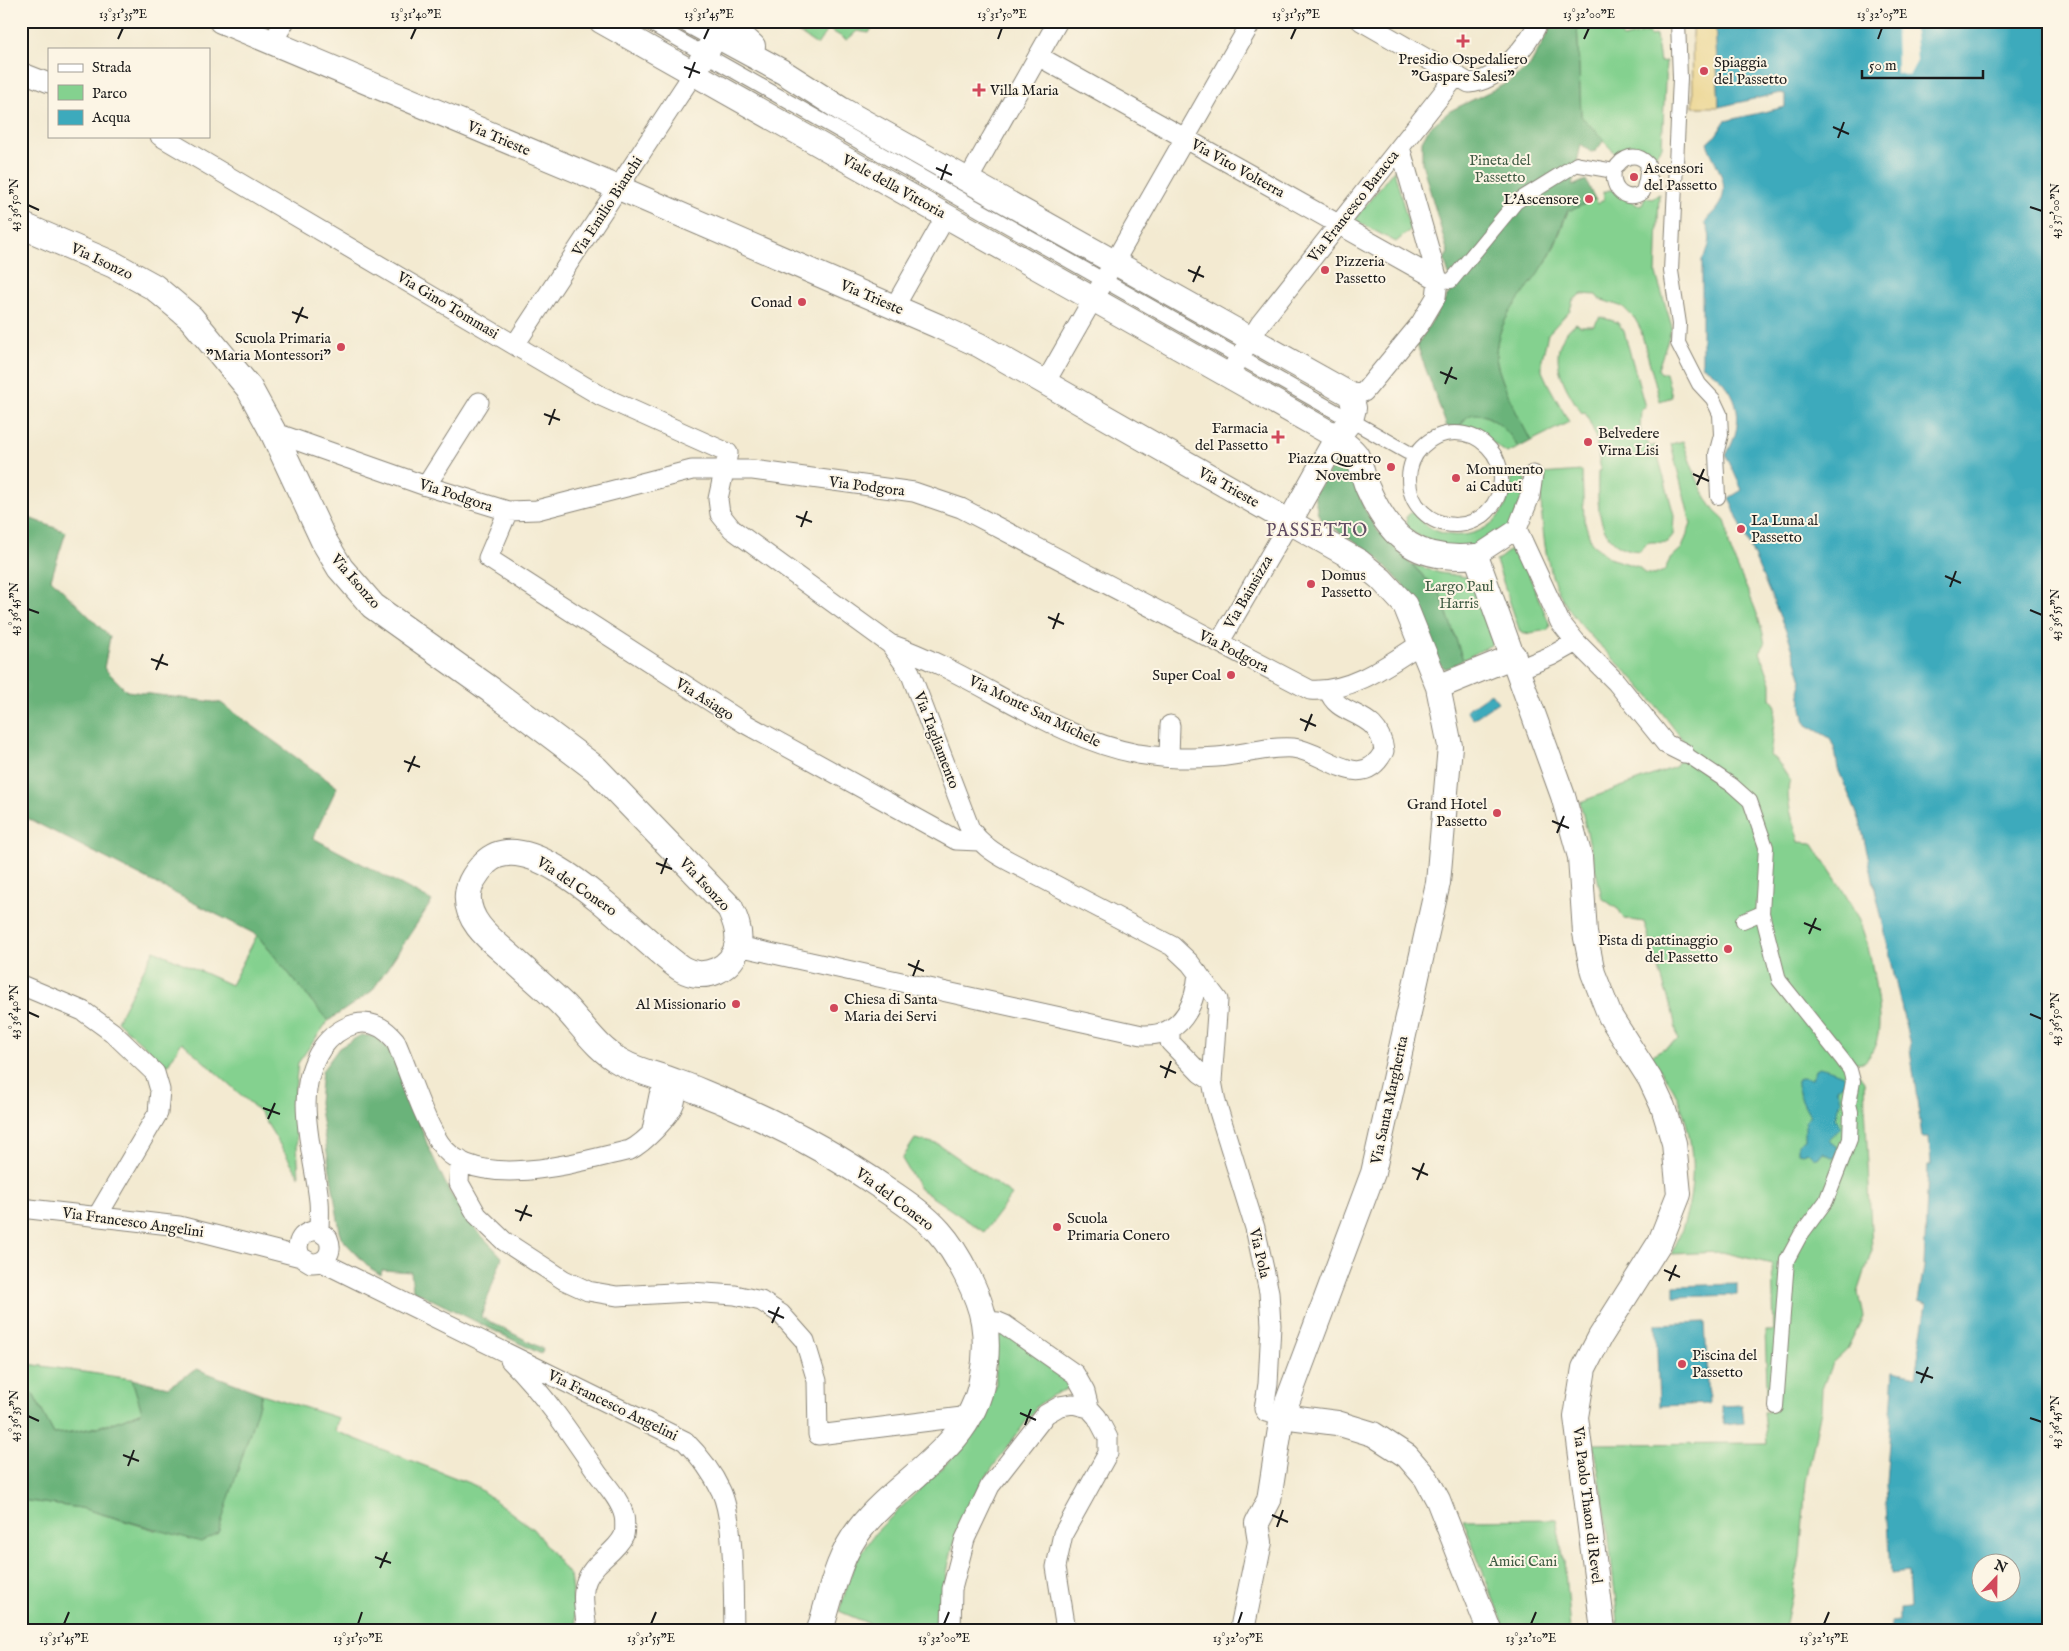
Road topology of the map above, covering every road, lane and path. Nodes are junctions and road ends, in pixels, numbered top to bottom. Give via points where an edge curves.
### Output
1 (221, 21) edge
2 (285, 21) edge
3 (600, 21) edge
4 (646, 21) edge
5 (690, 21) edge
6 (1058, 21) edge
7 (1252, 21) edge
8 (1361, 21) edge
9 (1539, 21) edge
10 (1678, 21) edge
11 (713, 41) edge
12 (272, 44) junction
13 (1038, 56) junction
14 (21, 72) edge
15 (1457, 75) junction
16 (48, 83) edge
17 (163, 138) edge
18 (1185, 138) junction
19 (1400, 147) junction
20 (1614, 171) junction
21 (968, 180) junction
22 (618, 188) junction
23 (946, 216) junction
24 (1338, 225) junction
25 (21, 226) edge
26 (1104, 280) junction
27 (1438, 280) junction
28 (895, 306) junction
29 (520, 337) dead end
30 (1239, 356) junction
31 (1045, 383) junction
32 (479, 402) dead end
33 (1344, 416) junction
34 (273, 432) junction
35 (1407, 452) dead end
36 (725, 470) junction
37 (1533, 475) dead end
38 (1502, 481) joint
39 (426, 486) junction
40 (1718, 498) dead end
41 (508, 511) junction
42 (1290, 521) junction
43 (1517, 529) junction
44 (1476, 556) junction
45 (1576, 642) junction
46 (1218, 643) junction
47 (890, 644) junction
48 (1420, 644) junction
49 (1516, 662) junction
50 (1438, 687) junction
51 (1329, 692) junction
52 (1170, 725) dead end
53 (1684, 753) joint
54 (1169, 757) junction
55 (978, 841) junction
56 (1762, 913) junction
57 (1743, 921) dead end
58 (738, 946) junction
59 (1198, 973) junction
60 (21, 985) edge
61 (1170, 1031) junction
62 (1212, 1081) junction
63 (676, 1082) junction
64 (460, 1160) junction
65 (21, 1208) edge
66 (98, 1215) junction
67 (319, 1231) junction
68 (300, 1249) junction
69 (326, 1255) junction
70 (991, 1321) junction
71 (498, 1349) junction
72 (564, 1381) junction
73 (540, 1394) junction
74 (1776, 1407) dead end
75 (1089, 1408) junction
76 (970, 1416) junction
77 (1282, 1416) junction
78 (566, 1427) junction
79 (586, 1630) edge
80 (734, 1630) edge
81 (820, 1630) edge
82 (951, 1630) edge
83 (1066, 1630) edge
84 (1242, 1630) edge
85 (1489, 1630) edge
86 (1603, 1630) edge

1 - 12 street, Via Trieste
2 - 12 street
3 - 11 street, Viale della Vittoria
4 - 11 street, Viale della Vittoria
5 - 11 street, Viale della Vittoria
6 - 13 street
7 - 18 street
8 - 15 street
9 - 15 street via 1524,46 1494,74 1469,83
10 - 40 street via 1680,78 1671,272 1679,324 1678,342 1699,384 1713,399 1720,414 1716,454
11 - 21 street, Viale della Vittoria via 783,72 841,109
11 - 22 street, Via Emilio Bianchi
11 - 23 street, Viale della Vittoria
11 - 26 street, Viale della Vittoria
12 - 22 street, Via Trieste
13 - 18 street, Via Vito Volterra
13 - 21 street
14 - 16 street
15 - 19 street, Via Francesco Baracca
17 - 36 street, Via Gino Tommasi via 601,396 728,453
18 - 24 street, Via Vito Volterra
18 - 26 street
19 - 24 street, Via Francesco Baracca
19 - 27 street
20 - 20 street via 1618,191 1627,196 1643,192 1648,180 1648,164 1640,157 1623,159
20 - 27 street via 1578,165 1516,202 1451,281
21 - 26 street, Viale della Vittoria
22 - 28 street, Via Trieste
22 - 29 street, Via Emilio Bianchi
23 - 26 street, Viale della Vittoria
23 - 28 street
24 - 27 street, Via Vito Volterra
24 - 30 street, Via Francesco Baracca
25 - 34 main road, Via Isonzo via 114,265 154,287 191,318 220,351 249,388
26 - 30 street, Viale della Vittoria
26 - 30 street, Viale della Vittoria
26 - 31 street
27 - 33 street via 1436,297 1420,324
28 - 31 street, Via Trieste via 979,345
30 - 33 street, Viale della Vittoria
30 - 33 street, Viale della Vittoria
31 - 42 street, Via Trieste
32 - 39 street
33 - 35 street
33 - 42 street, Via Bainsizza
33 - 44 street via 1378,510 1400,537 1420,552 1433,556
34 - 39 street, Via Podgora
34 - 58 main road, Via Isonzo via 324,541 340,568 373,606 596,769 730,908 738,930
36 - 41 street, Via Podgora via 692,470 537,510
36 - 46 street, Via Podgora via 754,470 914,492 961,508
36 - 47 street, Via Tagliamento via 718,499 720,514 732,529
37 - 43 street via 1530,496
38 - 38 street via 1499,465 1491,450 1474,437 1457,433 1436,437 1422,447 1412,463 1409,480 1416,502 1426,514 1440,522 1461,524 1473,522 1489,510
39 - 41 street, Via Podgora
41 - 55 street, Via Asiago via 488,558 744,724 956,840
42 - 46 street, Via Bainsizza
42 - 48 street, Via Trieste via 1360,562 1382,579 1405,605
43 - 44 street
43 - 45 street via 1560,622
44 - 49 street
45 - 49 street via 1550,656
45 - 53 street via 1616,682 1666,744
46 - 51 street, Via Podgora via 1310,690
47 - 54 street, Via Monte San Michele via 923,656 1040,717 1106,746
47 - 55 street, Via Tagliamento via 910,672 970,829
48 - 50 street, Via Trieste
48 - 51 street via 1384,668
49 - 50 street
49 - 86 street, Via Paolo Thaon di Revel via 1563,796 1580,857 1585,933 1593,973 1606,1007 1663,1106 1674,1143 1679,1194 1660,1242 1584,1368 1576,1417
50 - 77 street, Via Santa Margherita via 1450,746 1438,883 1419,975 1373,1173
51 - 54 street, Via Monte San Michele via 1336,704 1367,720 1382,736 1384,751 1373,768 1362,771 1343,767 1292,748 1218,757
52 - 54 street
53 - 56 street via 1750,801 1766,847
55 - 59 street, Via Tagliamento via 990,851 1172,946
56 - 57 street
56 - 74 street via 1779,980 1842,1059 1853,1081 1849,1104 1850,1138 1826,1201 1787,1260
58 - 61 street via 1142,1035
58 - 63 main road, Via del Conero via 726,964 708,975 685,970 628,921 546,860 526,853 502,853 490,859 472,880 467,898 474,922 564,1006 604,1051 637,1070
59 - 61 street via 1188,1011
59 - 62 street, Via Tagliamento via 1218,1000
60 - 66 street via 83,1011 112,1032 155,1073 160,1090 158,1112
61 - 62 street via 1170,1042
62 - 77 street, Via Pola via 1223,1130 1255,1228 1269,1292 1271,1325 1264,1409
63 - 64 street via 675,1102 642,1144 630,1150 527,1170 488,1170
63 - 70 main road, Via del Conero via 818,1146 928,1220 951,1247
64 - 67 street via 449,1154 440,1142 389,1032 367,1023 355,1024 338,1032 318,1055 309,1072 306,1091 319,1202
64 - 76 street via 459,1182 477,1215 504,1241 564,1280 588,1291 617,1296 690,1292 735,1295 761,1301 781,1314 805,1341 817,1381 818,1435
65 - 66 street, Via Francesco Angelini
66 - 68 street, Via Francesco Angelini via 179,1226 244,1242
67 - 68 street via 307,1232
67 - 69 street via 328,1238
68 - 69 street, Via Francesco Angelini via 311,1263
69 - 71 street, Via Francesco Angelini via 361,1279
70 - 75 street via 1050,1354 1075,1374
70 - 76 main road, Via del Conero via 982,1385
71 - 72 street, Via Francesco Angelini
71 - 73 street
72 - 73 street via 545,1388
72 - 78 street via 561,1408
72 - 80 street, Via Francesco Angelini via 685,1441 701,1457 722,1493 729,1520
73 - 78 street
75 - 82 street via 1073,1404 1060,1406 1046,1414 990,1486 965,1539 952,1589
75 - 83 street via 1098,1417 1108,1438 1108,1453 1063,1534 1056,1567
76 - 81 main road, Via del Conero via 949,1444 867,1521 852,1540 839,1567
77 - 84 street, Via Santa Margherita via 1269,1500 1272,1509 1270,1527 1260,1542
77 - 85 street via 1337,1424 1373,1434 1407,1456 1426,1478 1438,1500
78 - 79 street via 614,1496 624,1516 624,1534 585,1579

